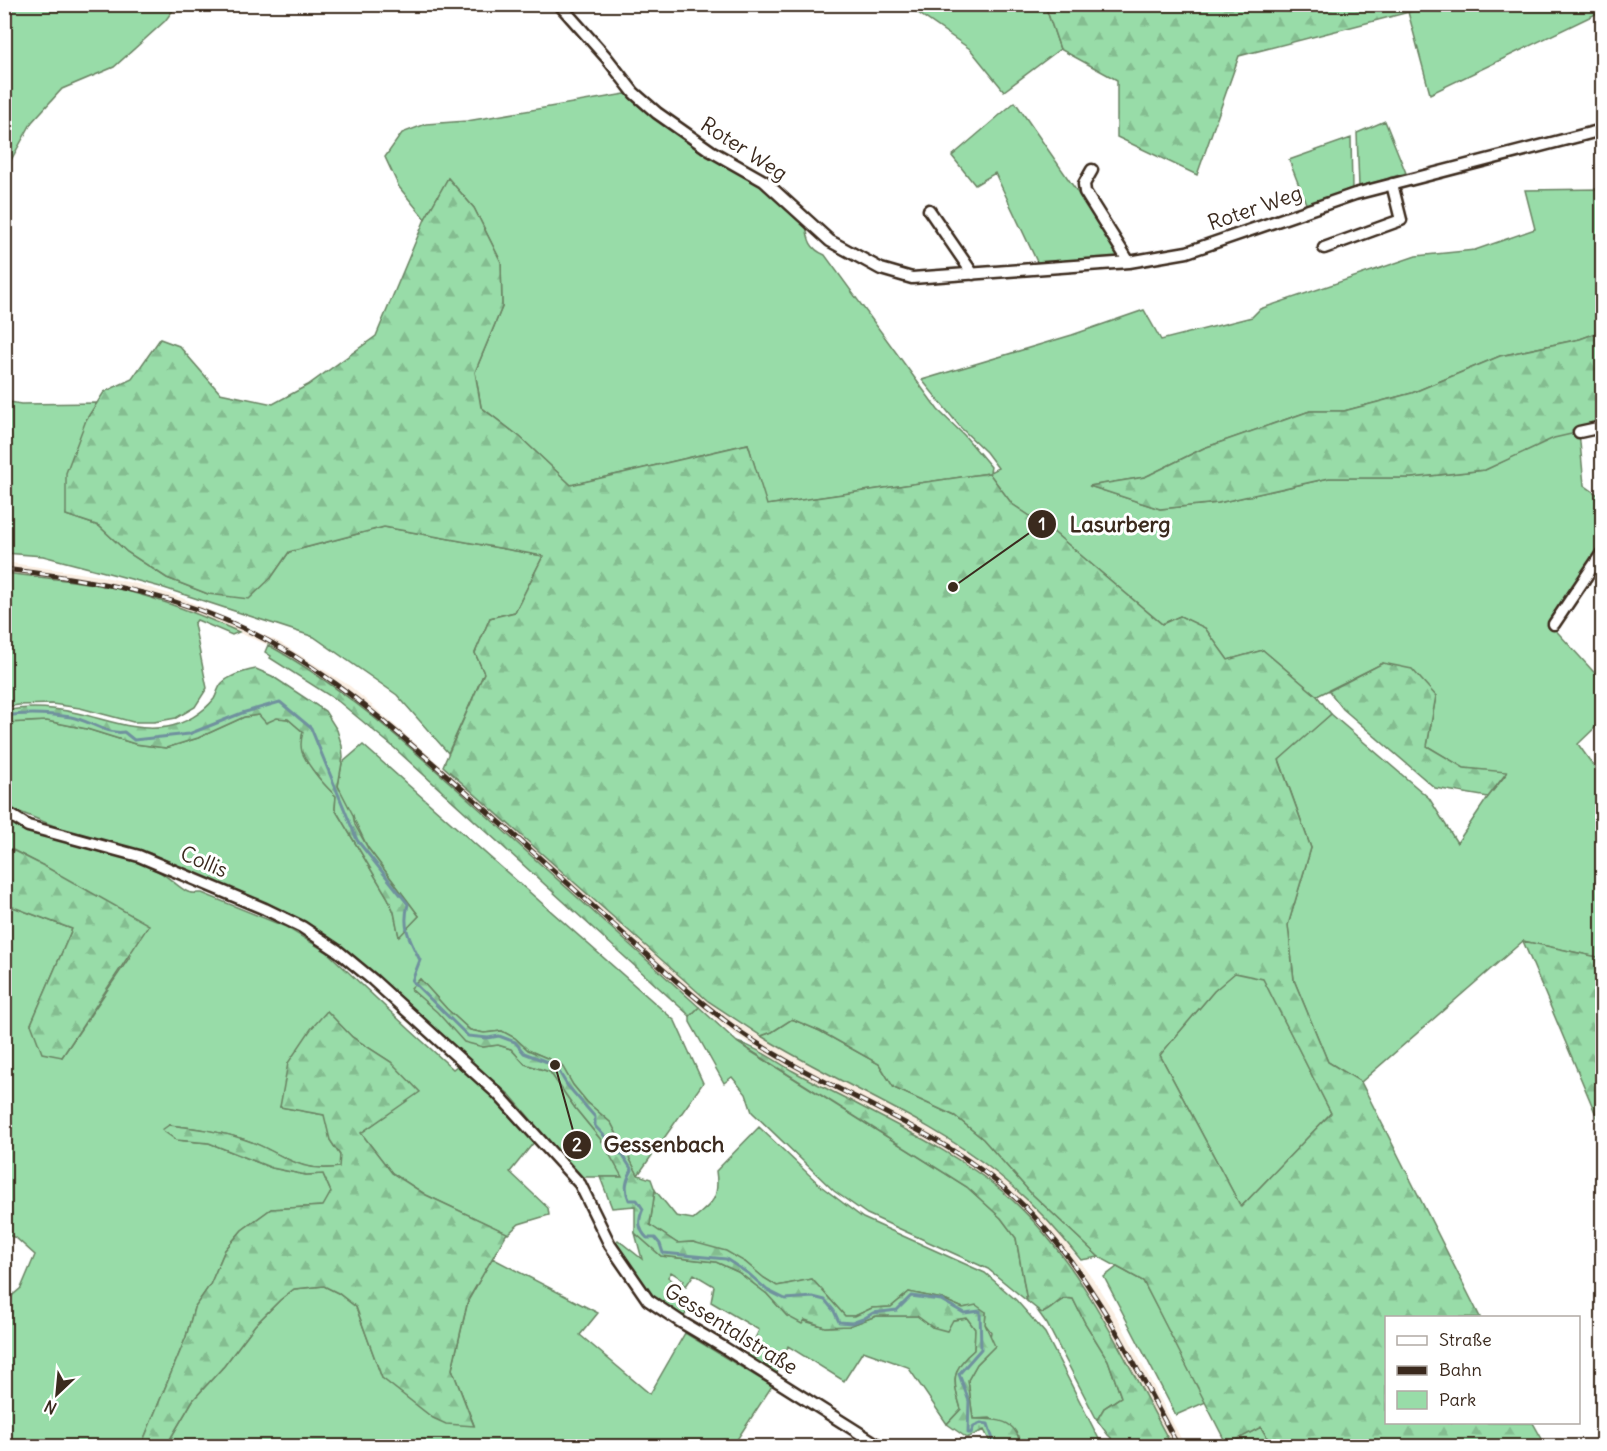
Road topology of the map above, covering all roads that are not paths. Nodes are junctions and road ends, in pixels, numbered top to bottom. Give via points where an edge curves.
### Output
1 (559, 4) edge
2 (1602, 130) edge
3 (1092, 170) dead end
4 (1392, 184) junction
5 (930, 210) dead end
6 (1324, 248) dead end
7 (1129, 262) junction
8 (973, 274) junction
9 (1602, 427) edge
10 (1579, 432) dead end
11 (1602, 553) edge
12 (1554, 624) dead end
13 (4, 811) edge
14 (373, 980) joint
15 (880, 1446) edge

1 - 8 street, Roter Weg via 634,93 657,114 764,181 830,241 881,269 912,279
2 - 4 street, Roter Weg
3 - 7 street via 1084,184 1085,192
4 - 6 street via 1401,220
4 - 7 street, Roter Weg via 1187,252
5 - 8 street
7 - 8 street, Roter Weg
9 - 10 street
11 - 12 street
13 - 14 street, Collis via 28,825 140,855 265,909 302,927
14 - 15 street, Gessentalstraße via 496,1093 580,1184 610,1245 648,1300

